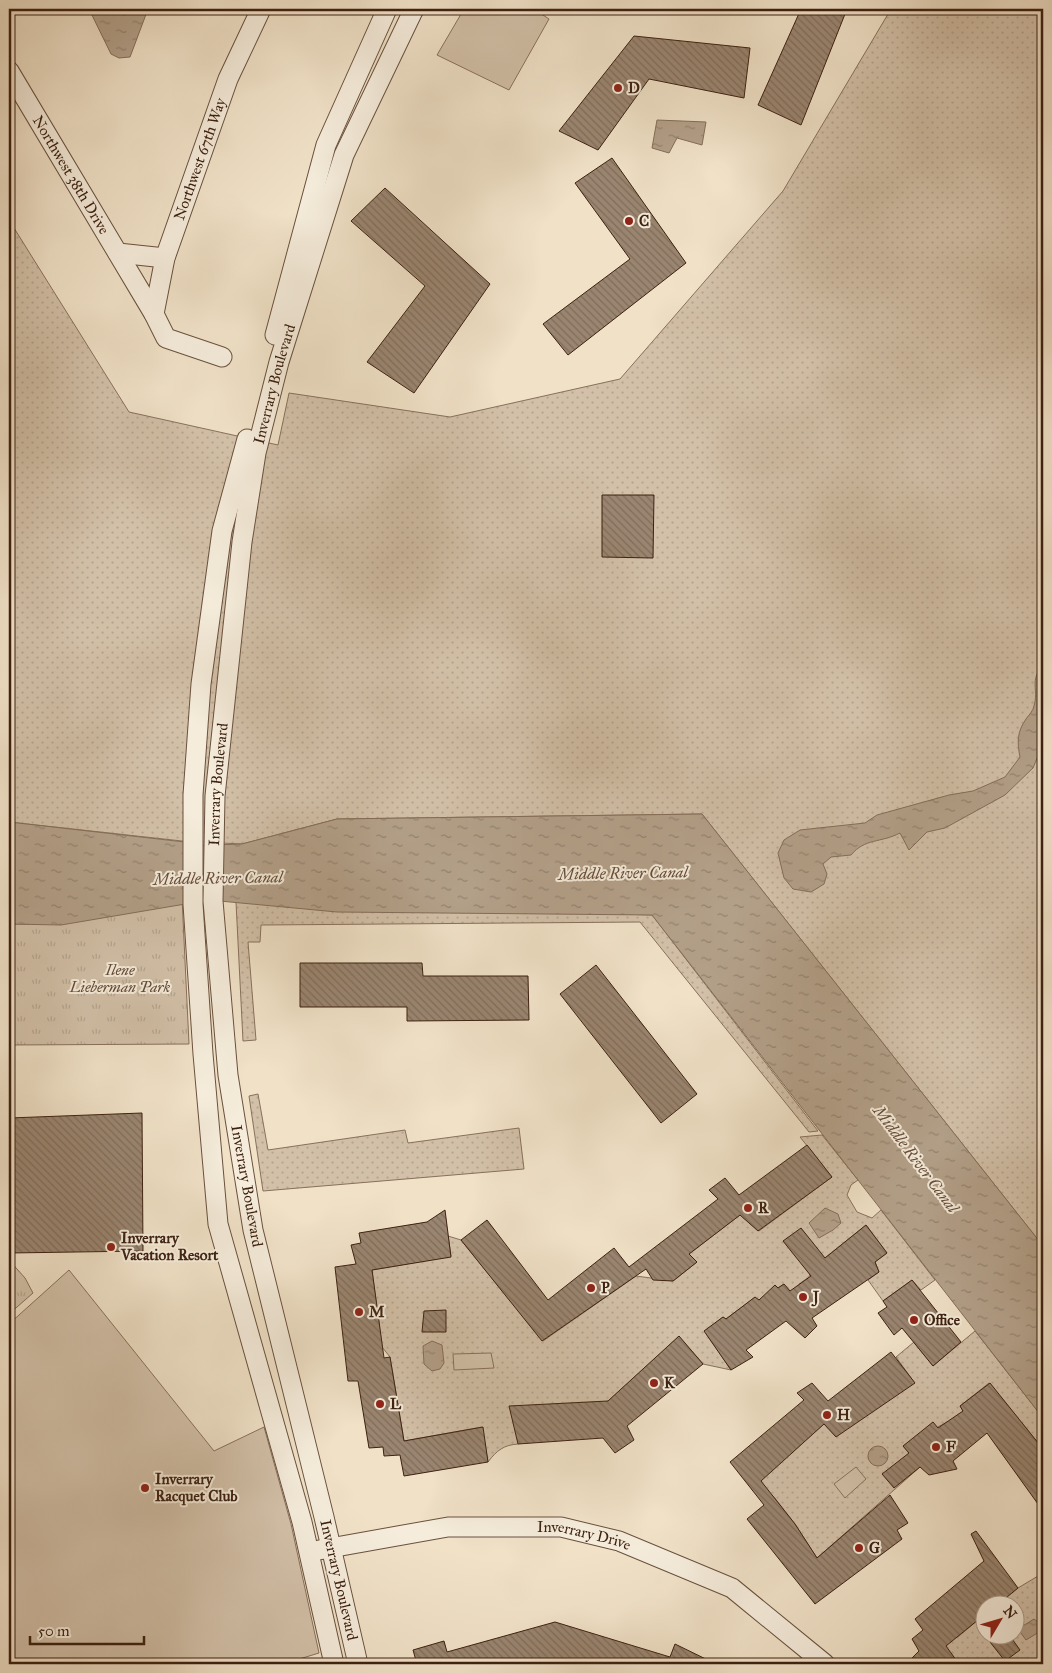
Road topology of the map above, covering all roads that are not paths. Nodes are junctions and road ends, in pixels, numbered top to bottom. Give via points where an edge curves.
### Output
1 (261, 9) edge
2 (387, 9) edge
3 (414, 9) edge
4 (9, 71) edge
5 (118, 253) junction
6 (166, 258) junction
7 (154, 314) junction
8 (222, 357) dead end
9 (331, 1547) junction
10 (308, 1552) junction
11 (334, 1664) edge
12 (358, 1664) edge
13 (825, 1664) edge

1 - 6 street, Northwest 67th Way via 228,78
2 - 10 street, Inverrary Boulevard via 326,145 222,530 201,684 192,838 204,1071 218,1224
3 - 9 street, Inverrary Boulevard via 344,154 279,362 256,453 242,542 215,796 213,902 228,1074 253,1230
4 - 5 street, Northwest 38th Drive
5 - 6 street
5 - 7 street, Northwest 38th Drive
6 - 7 street, Northwest 67th Way
7 - 8 street, Northwest 38th Drive via 166,338
9 - 10 street, Inverrary Drive
9 - 12 street, Inverrary Boulevard
9 - 13 street, Inverrary Drive via 448,1527 561,1527 619,1541 732,1588
10 - 11 street, Inverrary Boulevard

